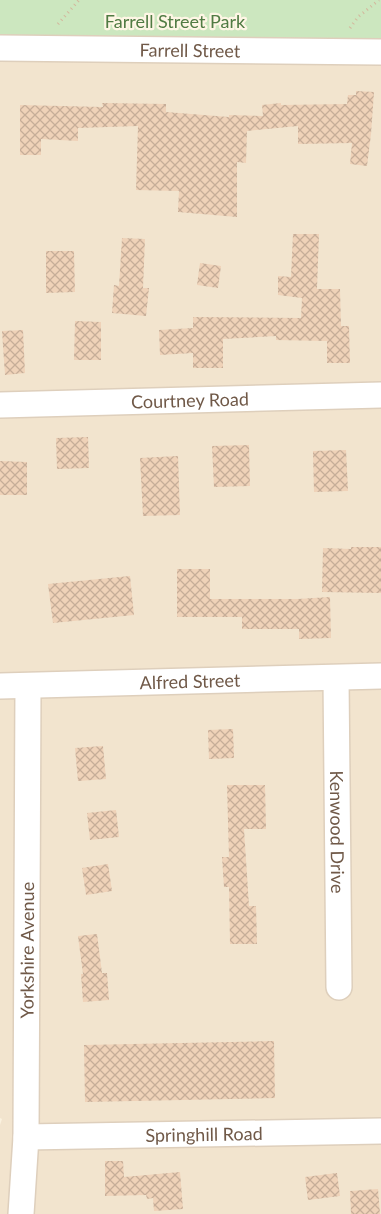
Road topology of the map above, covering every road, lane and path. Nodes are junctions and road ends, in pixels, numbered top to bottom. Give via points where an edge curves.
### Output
1 (379, 0) edge
2 (0, 48) edge
3 (339, 51) junction
4 (381, 52) edge
5 (381, 395) edge
6 (0, 405) edge
7 (381, 676) edge
8 (336, 678) junction
9 (0, 686) edge
10 (28, 686) junction
11 (339, 987) dead end
12 (381, 1131) edge
13 (26, 1137) junction
14 (22, 1214) edge

1 - 3 path via 358,17
2 - 3 street, Farrell Street
3 - 4 street, Farrell Street
5 - 6 street, Courtney Road
7 - 8 street, Alfred Street
8 - 10 street, Alfred Street
8 - 11 street, Kenwood Drive
9 - 10 street, Alfred Street
10 - 13 street, Yorkshire Avenue
12 - 13 street, Springhill Road
13 - 14 street, Yorkshire Avenue

